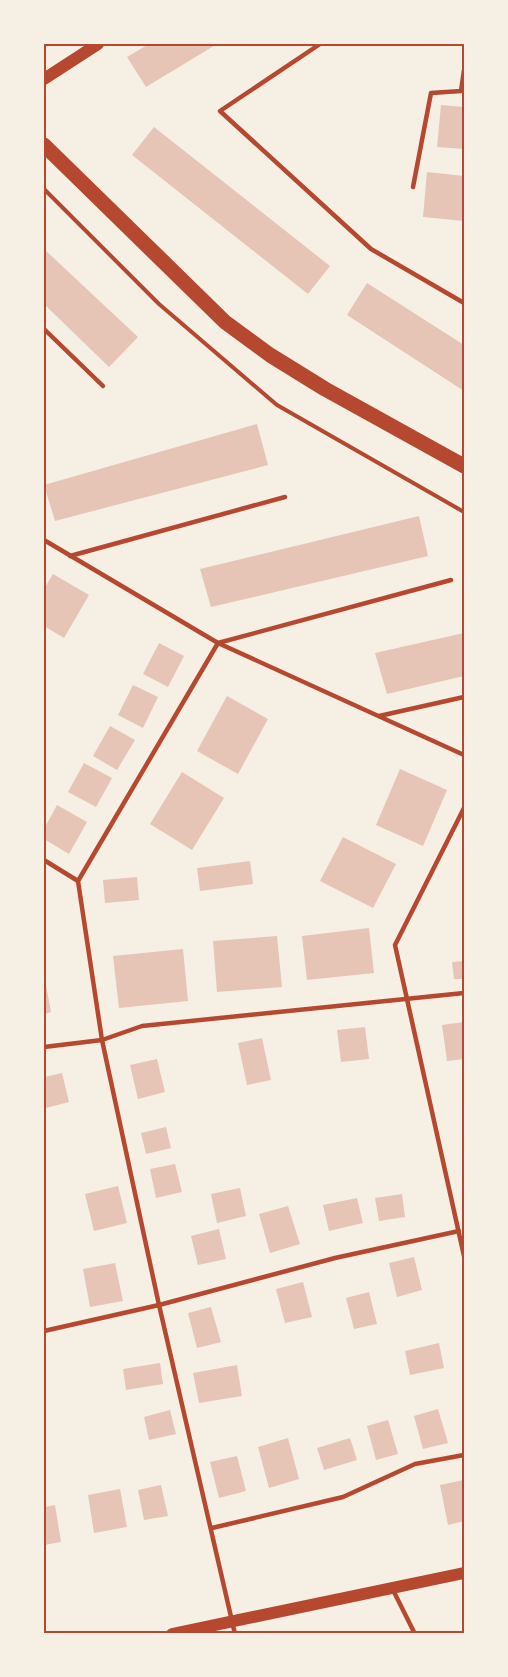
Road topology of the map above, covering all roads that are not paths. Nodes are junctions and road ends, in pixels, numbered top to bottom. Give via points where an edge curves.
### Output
1 (98, 44) edge
2 (320, 44) edge
3 (465, 70) edge
4 (44, 79) edge
5 (44, 145) edge
6 (413, 187) dead end
7 (465, 303) edge
8 (44, 329) edge
9 (104, 386) dead end
10 (465, 466) edge
11 (285, 497) dead end
12 (44, 540) edge
13 (70, 556) junction
14 (450, 580) dead end
15 (218, 643) junction
16 (465, 697) edge
17 (379, 716) junction
18 (465, 755) edge
19 (465, 808) edge
20 (44, 860) edge
21 (78, 881) junction
22 (465, 993) edge
23 (408, 1000) junction
24 (102, 1040) junction
25 (44, 1047) edge
26 (459, 1231) junction
27 (465, 1256) edge
28 (159, 1305) junction
29 (44, 1331) edge
30 (465, 1455) edge
31 (212, 1528) junction
32 (465, 1573) edge
33 (392, 1588) junction
34 (234, 1628) edge
35 (172, 1634) edge
36 (415, 1634) edge

1 - 4 main road
2 - 7 lane via 220,111 371,249
3 - 6 lane via 461,91 431,93
5 - 10 main road via 225,322 325,389
8 - 9 lane
11 - 13 lane
12 - 13 lane
13 - 15 lane
14 - 15 lane
15 - 17 lane
15 - 21 lane
16 - 17 lane
17 - 18 lane
19 - 23 lane via 395,945
20 - 21 lane
21 - 24 lane
22 - 23 lane
23 - 24 lane via 142,1026
23 - 26 lane
24 - 25 lane
24 - 28 lane
26 - 27 lane
26 - 28 lane via 335,1258
28 - 29 lane
28 - 31 lane
30 - 31 lane via 415,1464 343,1497
31 - 34 lane
32 - 33 main road
33 - 34 main road
33 - 36 lane
34 - 35 main road

